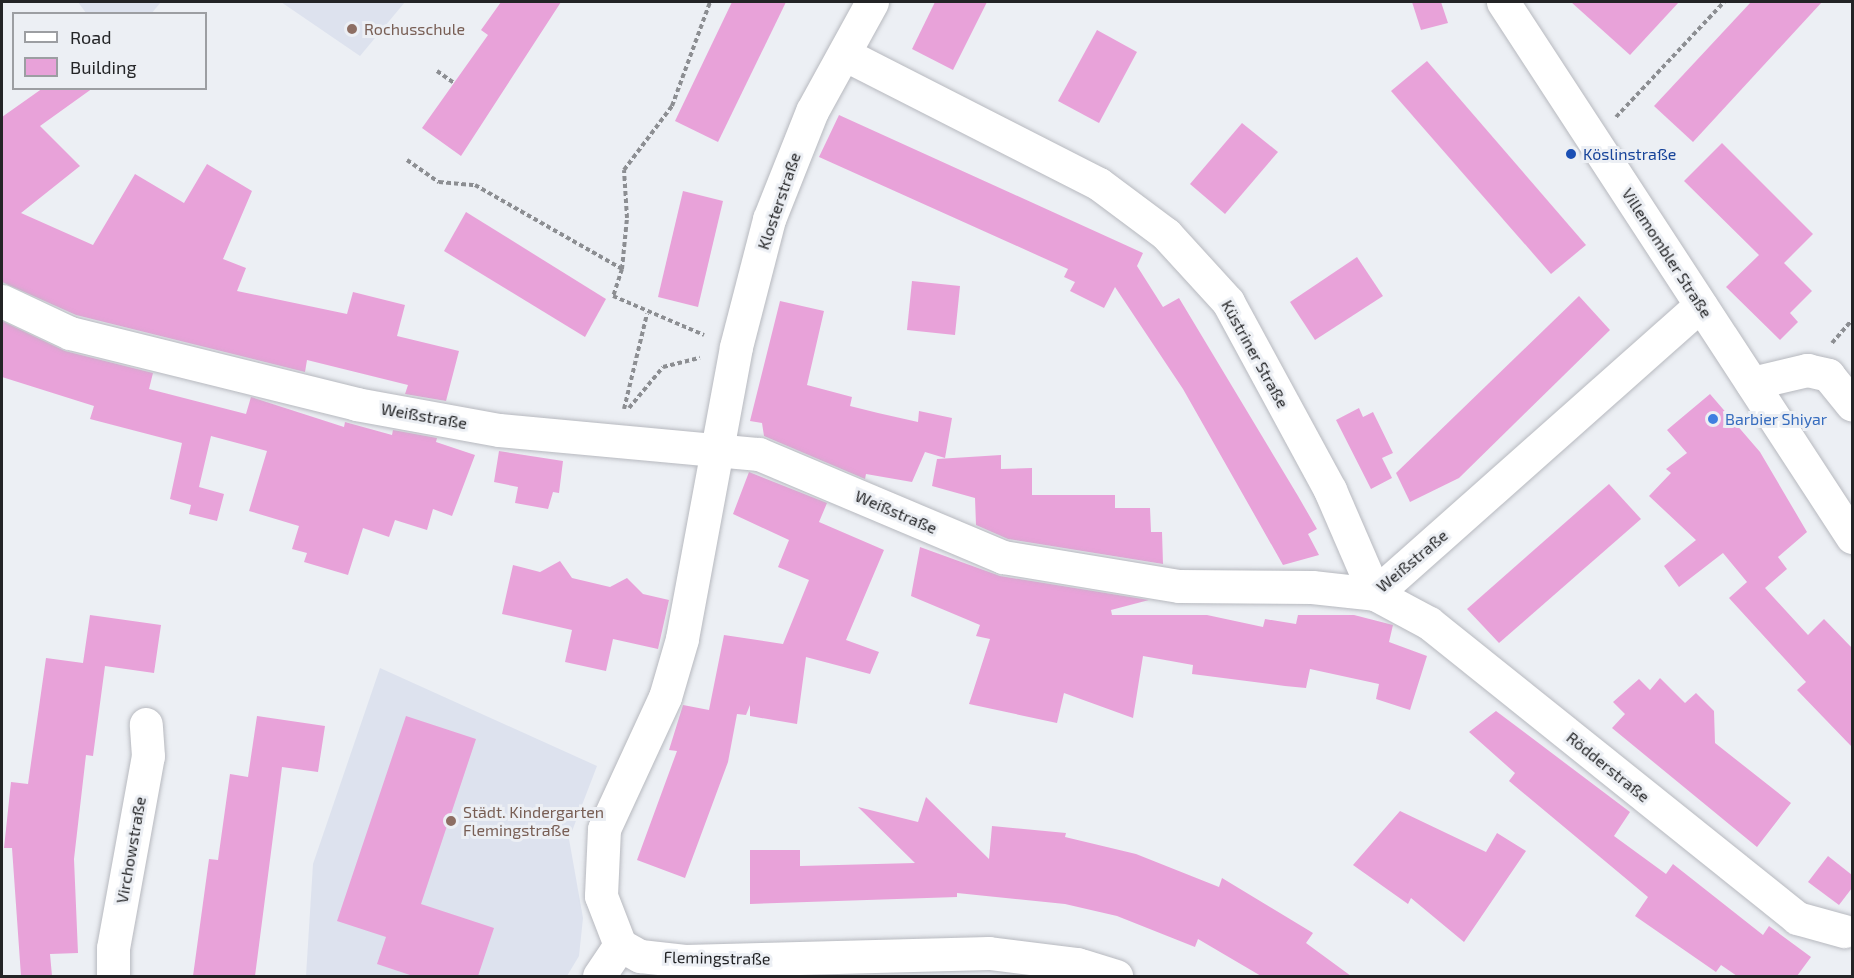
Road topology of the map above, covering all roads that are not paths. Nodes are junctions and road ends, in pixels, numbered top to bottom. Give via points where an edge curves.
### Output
1 (872, 2) edge
2 (1503, 2) edge
3 (844, 54) junction
4 (2, 301) edge
5 (1701, 306) junction
6 (1752, 383) junction
7 (1852, 405) edge
8 (716, 450) junction
9 (1852, 537) edge
10 (1375, 594) junction
11 (147, 724) dead end
12 (1844, 931) dead end
13 (620, 945) junction
14 (113, 976) edge
15 (599, 976) edge
16 (1116, 976) edge

1 - 3 street, Klosterstraße
2 - 5 street, Villemombler Straße
3 - 8 street, Klosterstraße via 812,111 769,219 734,355
3 - 10 street, Küstriner Straße via 1099,184 1166,234 1228,302 1330,490
4 - 8 street, Weißstraße via 70,333 356,404 499,430
5 - 6 street, Villemombler Straße
5 - 10 street, Weißstraße
6 - 7 street via 1807,370 1828,375
6 - 9 street, Villemombler Straße
8 - 10 street, Weißstraße via 759,454 1003,557 1179,586 1312,587
8 - 13 street via 682,639 665,697 604,829 598,859 601,896
10 - 12 street, Rödderstraße via 1429,623 1797,918
11 - 14 street, Virchowstraße via 148,756 113,948
13 - 15 street
13 - 16 street, Flemingstraße via 640,956 685,961 988,953 1077,964

